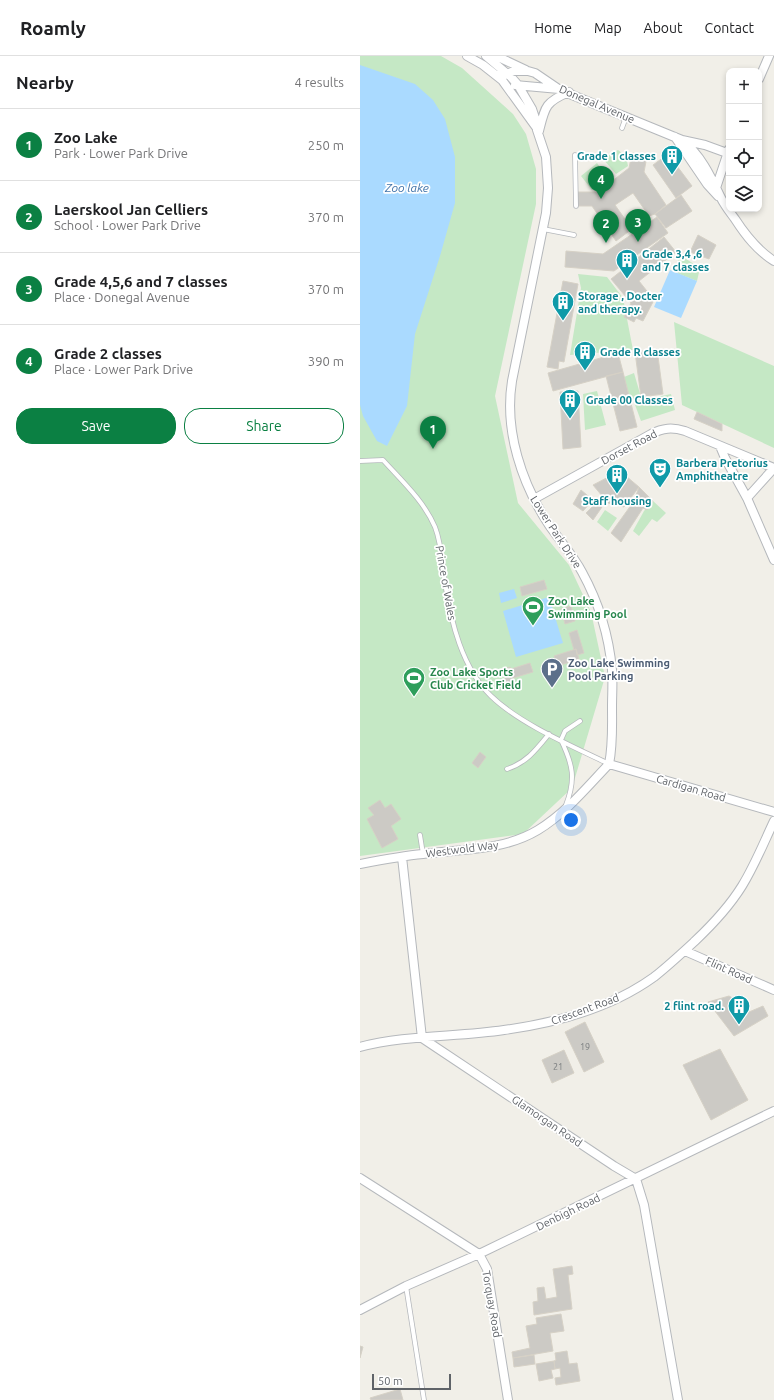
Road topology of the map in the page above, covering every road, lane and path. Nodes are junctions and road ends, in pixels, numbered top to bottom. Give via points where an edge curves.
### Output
1 (467, 56) edge
2 (486, 56) edge
3 (496, 56) edge
4 (769, 56) edge
5 (528, 71) junction
6 (762, 72) edge
7 (508, 74) junction
8 (497, 75) junction
9 (505, 84) junction
10 (518, 85) junction
11 (560, 90) junction
12 (569, 92) junction
13 (626, 116) junction
14 (622, 128) dead end
15 (538, 132) junction
16 (678, 140) junction
17 (726, 153) edge
18 (726, 154) edge
19 (576, 155) dead end
20 (726, 156) edge
21 (709, 180) junction
22 (715, 189) junction
23 (576, 206) dead end
24 (543, 229) junction
25 (574, 235) dead end
26 (774, 261) edge
27 (720, 446) junction
28 (360, 461) edge
29 (774, 468) edge
30 (747, 498) junction
31 (534, 499) junction
32 (774, 560) edge
33 (580, 721) dead end
34 (549, 734) junction
35 (561, 740) junction
36 (609, 764) junction
37 (506, 769) dead end
38 (565, 810) junction
39 (774, 812) edge
40 (774, 820) edge
41 (420, 835) dead end
42 (423, 854) junction
43 (402, 857) junction
44 (360, 864) edge
45 (685, 951) junction
46 (774, 990) edge
47 (422, 1038) junction
48 (360, 1047) edge
49 (774, 1111) edge
50 (360, 1178) edge
51 (636, 1179) junction
52 (480, 1254) junction
53 (406, 1286) junction
54 (360, 1310) edge
55 (424, 1400) edge
56 (508, 1400) edge
57 (678, 1400) edge

1 - 8 street, Lower Park Drive
2 - 7 street, Lower Park Drive
3 - 5 street, Donegal Avenue
4 - 6 street
5 - 7 street via 514,71
5 - 11 street, Donegal Avenue
7 - 8 street
7 - 10 street, Lower Park Drive
8 - 9 street, Lower Park Drive
9 - 10 street
9 - 15 street, Lower Park Drive
10 - 11 street
10 - 15 street, Lower Park Drive via 532,109
11 - 12 street, Donegal Avenue
12 - 13 street, Donegal Avenue
12 - 15 street via 549,103
13 - 14 lane
13 - 16 street, Donegal Avenue
15 - 24 street, Lower Park Drive via 546,156 548,176
16 - 17 street, Donegal Avenue via 705,145
16 - 21 street, Donegal Avenue via 693,150
18 - 21 street
19 - 23 lane
20 - 22 street
21 - 22 street, Donegal Avenue
22 - 26 street, Donegal Avenue via 754,245
24 - 25 lane
24 - 31 street, Lower Park Drive via 512,381 510,403 517,450
27 - 29 street, Dorset Road
27 - 30 street
27 - 31 street, Dorset Road via 677,428 664,429
28 - 34 lane, Prince of Wales via 383,460 431,518 438,537 451,616 468,664 479,682 505,707
29 - 30 street
30 - 32 street
31 - 36 street, Lower Park Drive via 576,562 593,594 602,620 612,672 612,741
33 - 35 lane via 565,731
34 - 35 lane, Prince of Wales
34 - 37 lane via 533,754 518,765
35 - 36 lane, Prince of Wales
35 - 38 lane via 570,758 573,773 571,792
36 - 38 street, Westwold Way
36 - 39 street, Cardigan Road
38 - 42 street, Westwold Way via 538,829 510,842 472,850
40 - 45 street, Crescent Road via 755,862 730,903
41 - 42 lane
42 - 43 street, Westwold Way
43 - 44 street, Westwold Way
43 - 47 street
45 - 46 street, Flint Road
45 - 47 street, Crescent Road via 654,977 621,996 585,1012 532,1026
47 - 48 street, Crescent Road
47 - 51 street, Glamorgan Road
49 - 51 street, Denbigh Road
50 - 52 street
51 - 52 street, Denbigh Road
51 - 57 street via 644,1205
52 - 53 street, Denbigh Road
52 - 56 street, Torquay Road via 487,1269
53 - 54 street, Denbigh Road
53 - 55 lane

